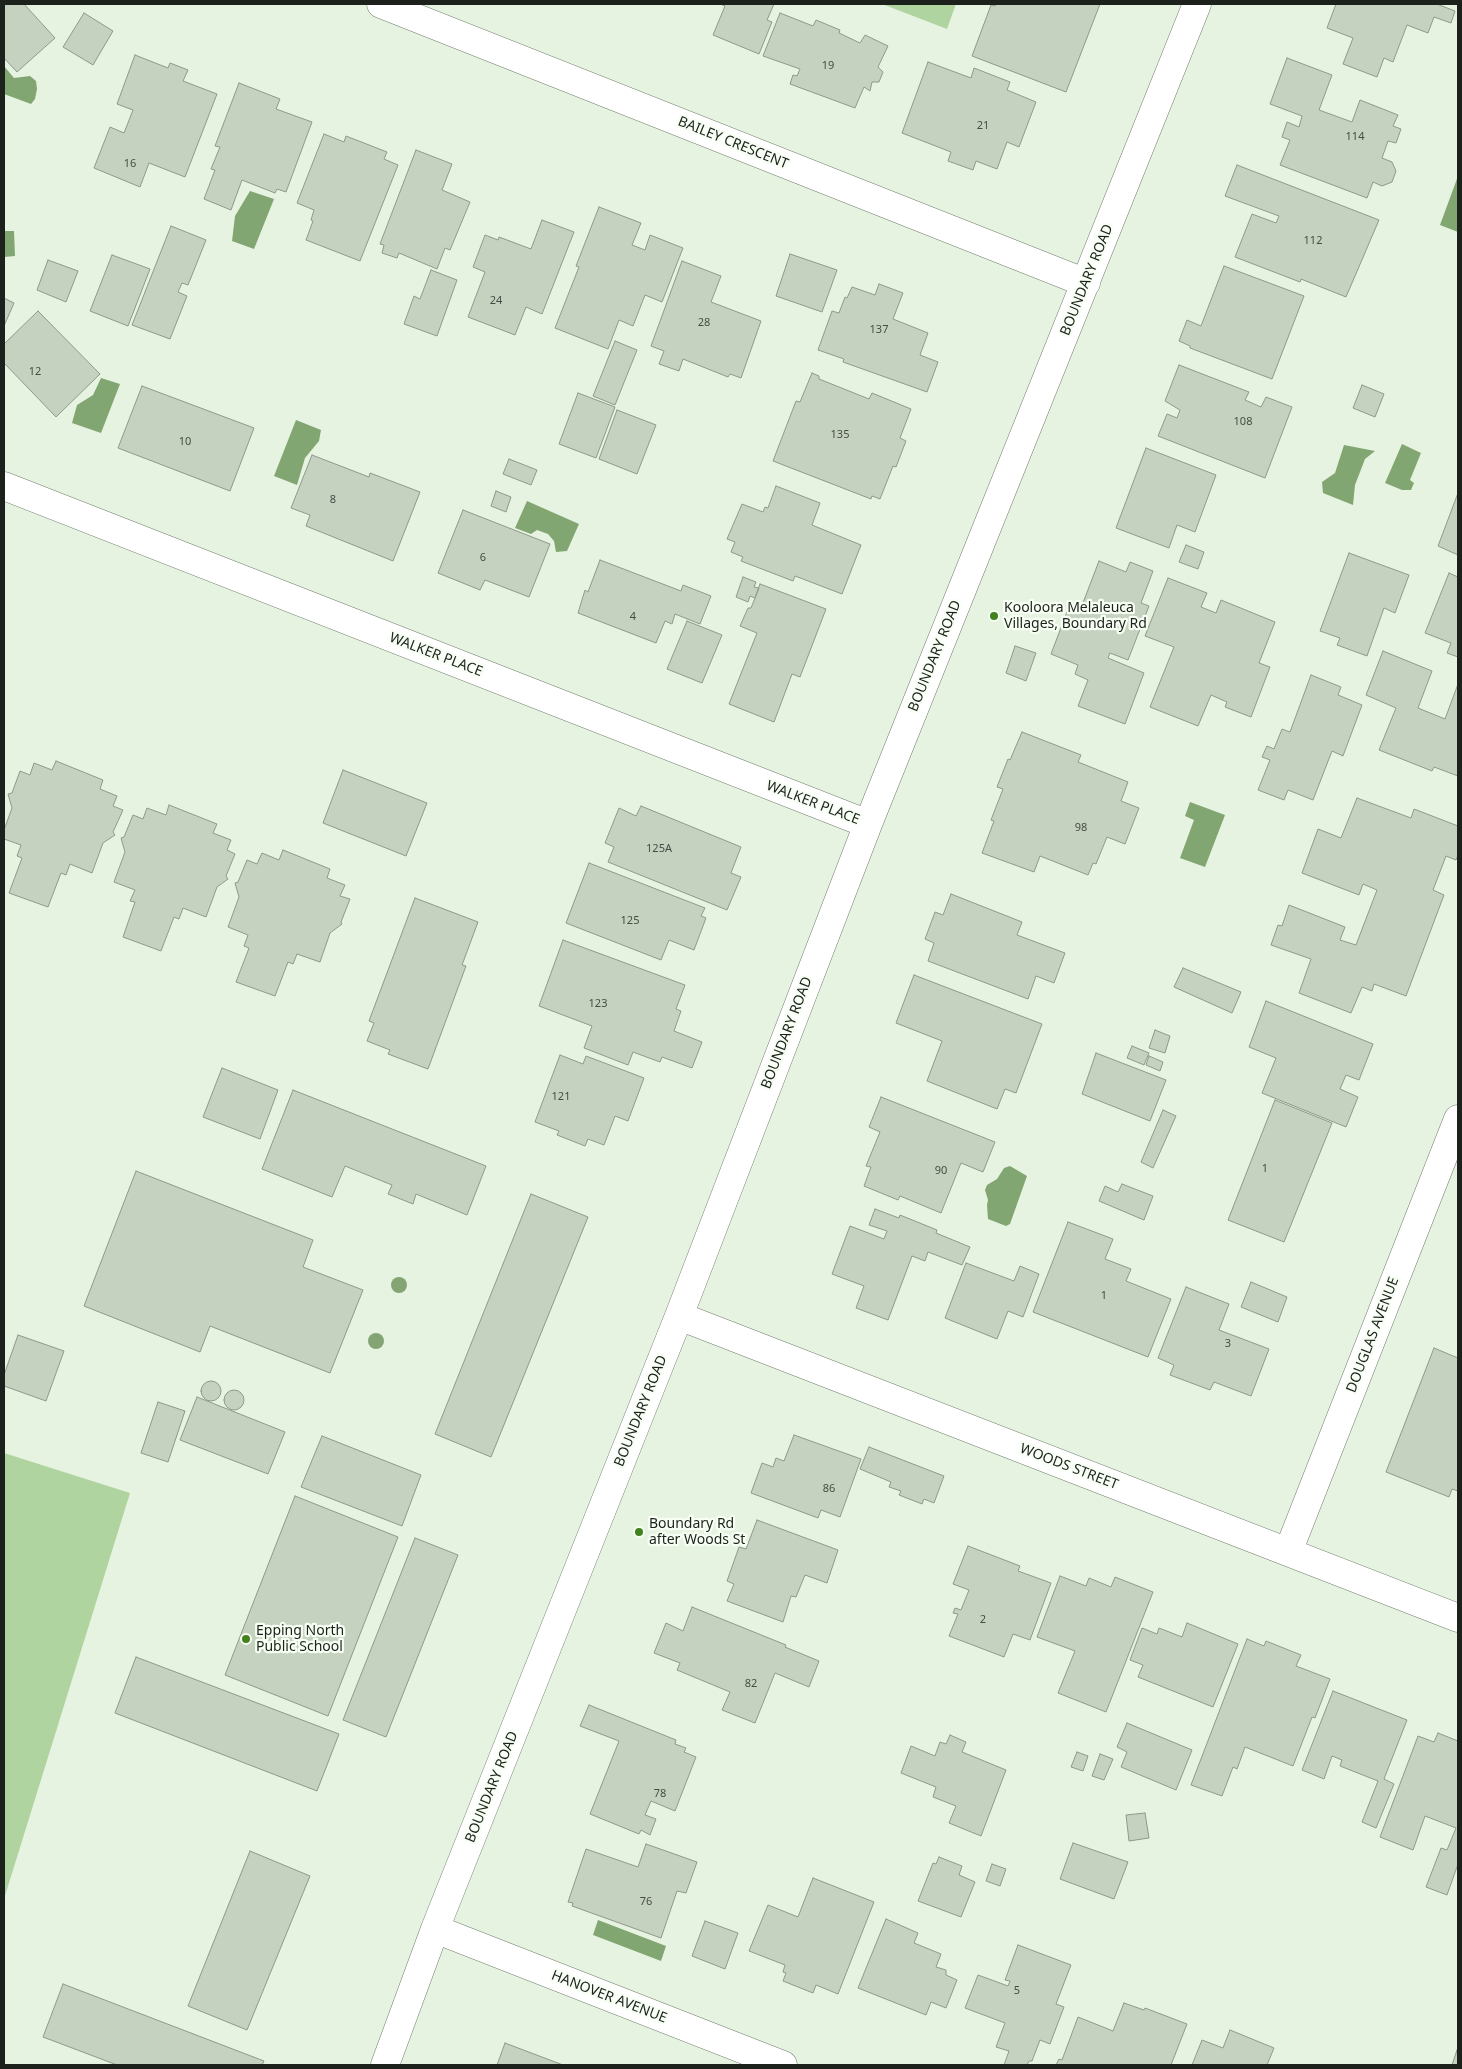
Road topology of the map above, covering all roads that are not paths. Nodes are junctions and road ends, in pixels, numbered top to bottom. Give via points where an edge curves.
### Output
1 (381, 4) edge
2 (1196, 4) edge
3 (1086, 283) junction
4 (4, 486) edge
5 (868, 824) junction
6 (1458, 1119) edge
7 (679, 1316) junction
8 (1288, 1552) junction
9 (1458, 1618) edge
10 (435, 1929) junction
11 (385, 2065) edge
12 (783, 2065) edge

1 - 3 street, BAILEY CRESCENT
2 - 3 street, BOUNDARY ROAD
3 - 5 street, BOUNDARY ROAD
4 - 5 street, WALKER PLACE
5 - 7 street, BOUNDARY ROAD
6 - 8 street, DOUGLAS AVENUE
7 - 8 street, WOODS STREET
7 - 10 street, BOUNDARY ROAD
8 - 9 street, WOODS STREET
10 - 11 street, BOUNDARY ROAD
10 - 12 street, HANOVER AVENUE

